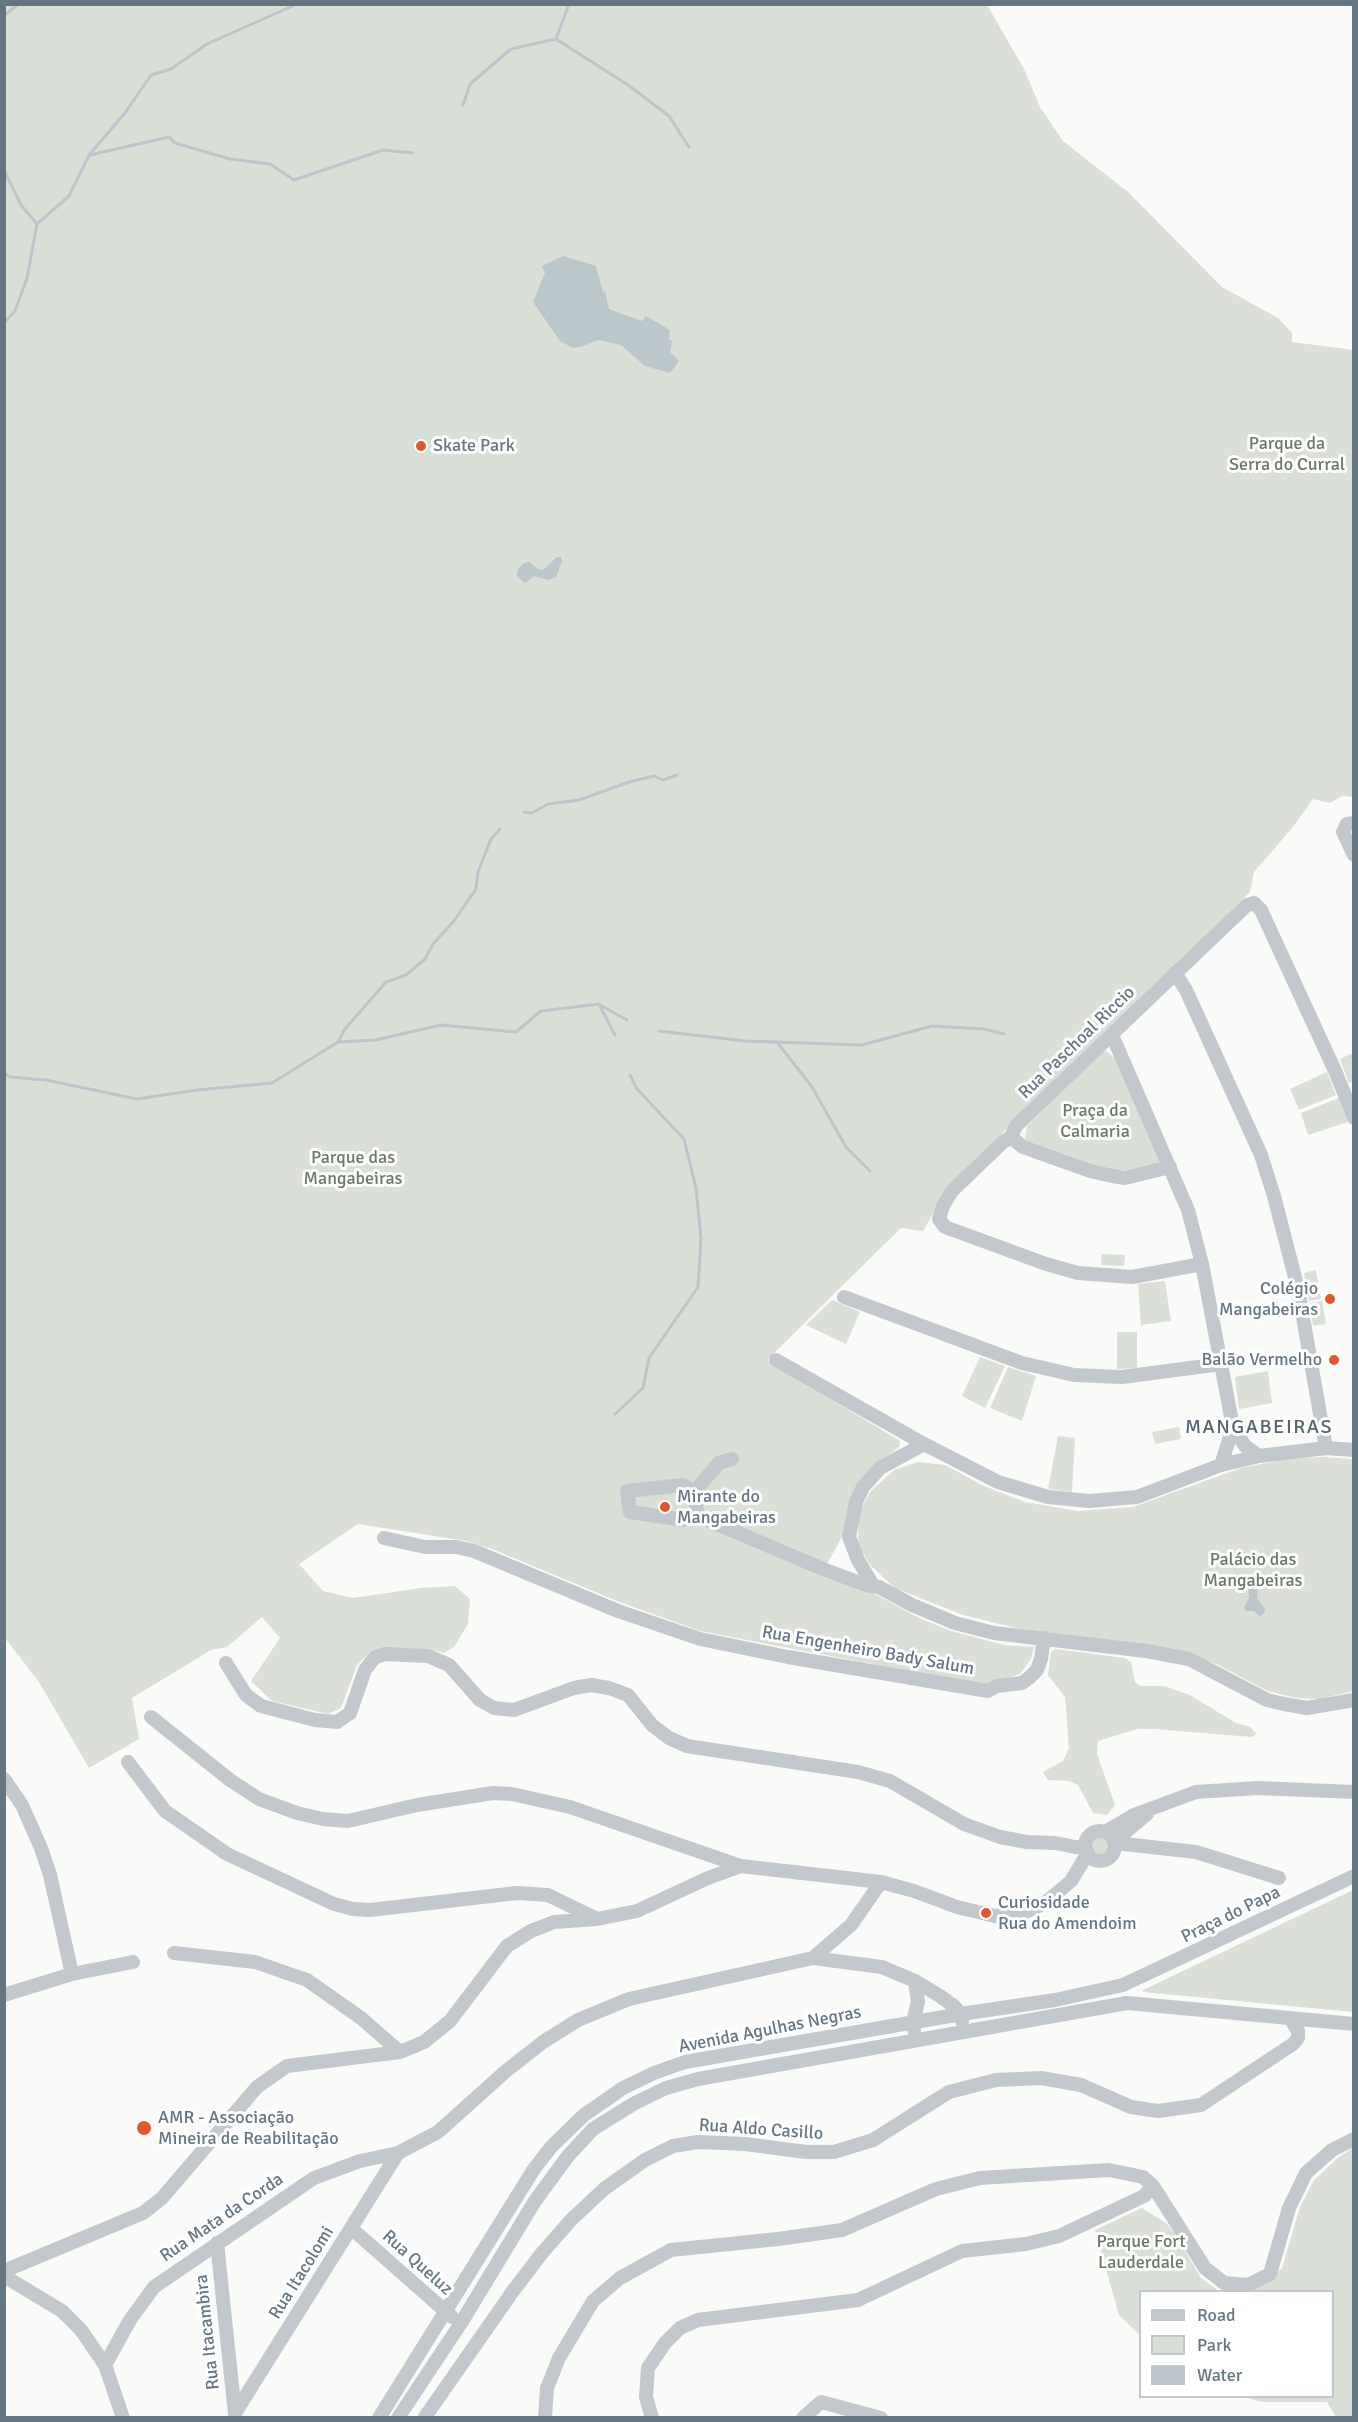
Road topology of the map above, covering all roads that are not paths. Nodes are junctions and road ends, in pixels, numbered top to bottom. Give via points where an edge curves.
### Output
1 (1353, 823) edge
2 (1353, 855) edge
3 (1176, 973) junction
4 (1112, 1035) junction
5 (1353, 1118) edge
6 (1011, 1137) junction
7 (1170, 1167) junction
8 (1202, 1264) junction
9 (843, 1297) dead end
10 (776, 1360) dead end
11 (1221, 1364) junction
12 (1233, 1427) junction
13 (924, 1444) junction
14 (1326, 1448) junction
15 (1353, 1450) edge
16 (1259, 1456) junction
17 (732, 1459) dead end
18 (1221, 1465) junction
19 (694, 1492) junction
20 (698, 1516) junction
21 (384, 1538) dead end
22 (873, 1585) junction
23 (1044, 1638) junction
24 (226, 1663) dead end
25 (1353, 1700) edge
26 (151, 1717) dead end
27 (128, 1762) dead end
28 (4, 1779) edge
29 (1353, 1792) edge
30 (1101, 1847) junction
31 (741, 1866) junction
32 (1353, 1876) edge
33 (1279, 1878) dead end
34 (881, 1882) junction
35 (597, 1919) junction
36 (174, 1953) dead end
37 (813, 1958) junction
38 (133, 1962) dead end
39 (72, 1974) junction
40 (915, 1981) junction
41 (1123, 1985) junction
42 (4, 1995) edge
43 (940, 1996) junction
44 (918, 2001) junction
45 (1127, 2003) junction
46 (961, 2014) junction
47 (1290, 2018) junction
48 (913, 2022) junction
49 (1353, 2024) edge
50 (964, 2033) junction
51 (916, 2042) junction
52 (400, 2052) junction
53 (1353, 2139) edge
54 (398, 2153) junction
55 (1153, 2186) junction
56 (351, 2228) junction
57 (217, 2243) junction
58 (4, 2271) edge
59 (4, 2277) edge
60 (445, 2312) junction
61 (461, 2323) junction
62 (105, 2365) junction
63 (402, 2381) junction
64 (417, 2390) junction
65 (116, 2396) junction
66 (236, 2415) edge
67 (425, 2417) edge
68 (114, 2418) edge
69 (123, 2418) edge
70 (379, 2418) edge
71 (398, 2418) edge
72 (545, 2418) edge
73 (652, 2418) edge
74 (802, 2418) edge
75 (881, 2418) edge

1 - 2 street via 1347,824 1343,832
3 - 4 street, Rua Paschoal Riccio
3 - 5 street, Rua Paschoal Riccio via 1247,905 1254,903 1261,910
3 - 14 street via 1261,1155 1274,1196 1298,1290
4 - 6 street, Rua Paschoal Riccio via 1016,1126
4 - 7 street
6 - 7 street via 1023,1147 1112,1176 1125,1178
6 - 8 street, Rua Paschoal Riccio via 952,1191 939,1219 945,1227 1078,1273 1132,1277
7 - 8 street via 1188,1210
8 - 11 street
9 - 11 street via 1022,1363 1074,1375 1122,1377
10 - 13 street
11 - 12 street
12 - 16 street via 1245,1446
12 - 18 street
13 - 18 street via 998,1482 1048,1497 1089,1501 1137,1497
13 - 22 street via 880,1468 863,1486 856,1502 849,1537
14 - 15 street
14 - 16 street
16 - 18 street
17 - 19 street via 719,1462
19 - 20 street
19 - 20 street via 683,1485 627,1491 630,1512 684,1520
20 - 22 street via 828,1571
21 - 23 street, Rua Engenheiro Bady Salum via 424,1547 474,1551 618,1611 700,1639 988,1691 1022,1683 1030,1677 1041,1659
22 - 23 street via 955,1623 994,1633
23 - 25 street via 1189,1659 1267,1700 1284,1704 1307,1708
24 - 30 street via 246,1695 261,1706 337,1722 350,1713 365,1670 375,1657 385,1654 428,1656 449,1665 480,1700 494,1708 514,1710 591,1685 609,1688 627,1695 652,1725 687,1746 858,1772 890,1781 964,1824 991,1834 1027,1842
26 - 31 street via 230,1780 259,1799 297,1813 348,1821 436,1801 512,1794 570,1807
27 - 35 street via 165,1811 209,1842 334,1904 370,1910 517,1893 548,1895
28 - 39 street via 22,1805 41,1848
29 - 30 street via 1292,1788 1196,1792 1157,1806
30 - 33 street via 1196,1852
30 - 34 street via 1086,1873 1045,1903 1025,1912 995,1916 957,1908
31 - 34 street
31 - 35 street via 637,1911
32 - 41 street, Praça do Papa
34 - 37 street via 851,1925
35 - 52 street via 555,1922 507,1946 450,2021 424,2042
36 - 52 street via 255,1962 307,1980 361,2018
37 - 40 street via 882,1967
37 - 54 street via 629,2000 578,2020 506,2071 438,2132
38 - 39 street
39 - 42 street
40 - 43 street
40 - 44 street
41 - 45 street
41 - 46 street, Avenida Agulhas Negras
43 - 44 street
43 - 46 street
44 - 48 street
45 - 47 street
45 - 50 street, Avenida Agulhas Negras
46 - 48 street, Avenida Agulhas Negras
46 - 50 street
47 - 49 street
47 - 67 street, Rua Aldo Casillo via 1298,2031 1293,2044 1201,2104 1158,2111 1131,2107 1081,2085 1041,2078 996,2080 949,2092 873,2140 834,2152 734,2143 673,2146 604,2189 571,2220 513,2291
48 - 51 street
48 - 60 street, Avenida Agulhas Negras via 686,2062 623,2088 584,2115 552,2146
50 - 51 street, Avenida Agulhas Negras
51 - 61 street, Avenida Agulhas Negras via 698,2079 634,2103 593,2129 568,2156 535,2201
52 - 58 street via 287,2066 257,2087 162,2198 143,2213
53 - 55 street via 1332,2150 1306,2173 1289,2208 1270,2274 1248,2285 1224,2283 1205,2268
54 - 56 street, Rua Itacolomi
54 - 57 street, Rua Mata da Corda via 360,2161 314,2178
55 - 72 street via 1143,2177 1109,2170 980,2178 936,2188 842,2230 671,2250 620,2278 593,2301 559,2358 547,2388
55 - 73 street via 1144,2196 1059,2236 962,2251 858,2300 698,2320 680,2328 648,2368 646,2397
56 - 60 street, Rua Queluz
56 - 66 street, Rua Itacolomi
57 - 62 street, Rua Mata da Corda via 154,2287
57 - 66 street, Rua Itacambira
59 - 62 street via 62,2311 81,2330
60 - 61 street, Rua Queluz
60 - 63 street, Avenida Agulhas Negras
61 - 64 street, Avenida Agulhas Negras
62 - 65 street
63 - 64 street
63 - 70 street, Avenida Agulhas Negras
64 - 67 street via 417,2404
64 - 71 street, Avenida Agulhas Negras
65 - 68 street
65 - 69 street
74 - 75 street via 821,2402

